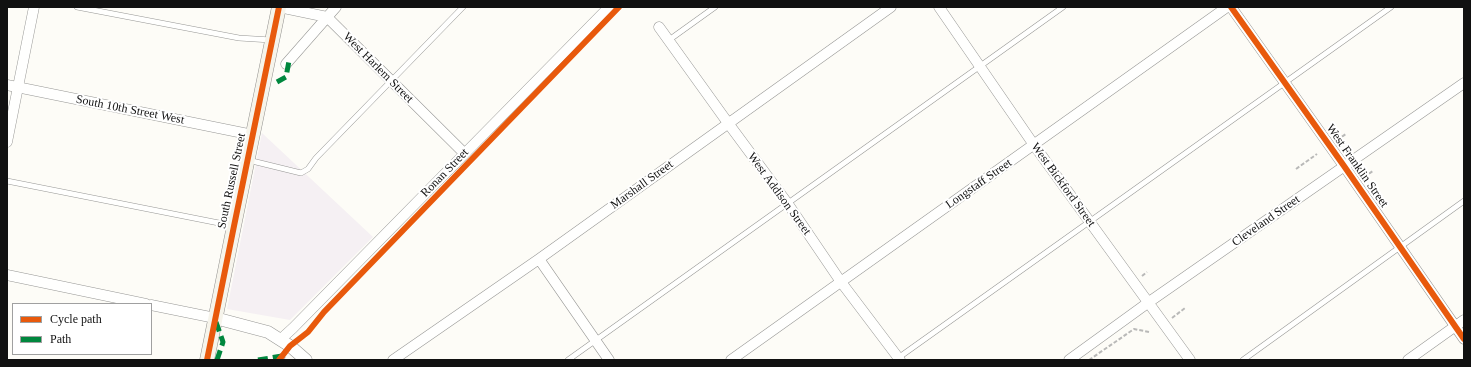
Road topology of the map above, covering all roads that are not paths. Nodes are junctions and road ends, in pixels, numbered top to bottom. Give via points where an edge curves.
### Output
1 (34, 7) edge
2 (77, 7) edge
3 (279, 7) edge
4 (336, 7) edge
5 (463, 7) edge
6 (609, 7) edge
7 (715, 7) edge
8 (890, 7) edge
9 (939, 7) edge
10 (1063, 7) edge
11 (1227, 7) edge
12 (1231, 7) edge
13 (1391, 7) edge
14 (327, 17) junction
15 (659, 27) dead end
16 (272, 40) junction
17 (669, 40) junction
18 (286, 64) dead end
19 (980, 66) junction
20 (391, 81) junction
21 (1285, 83) junction
22 (1464, 83) edge
23 (7, 86) edge
24 (18, 88) junction
25 (728, 123) junction
26 (253, 135) junction
27 (7, 142) edge
28 (1034, 145) junction
29 (464, 153) junction
30 (248, 159) junction
31 (1344, 166) junction
32 (7, 181) edge
33 (1464, 201) edge
34 (788, 204) junction
35 (1090, 222) junction
36 (234, 226) junction
37 (1400, 247) junction
38 (539, 259) junction
39 (7, 275) edge
40 (841, 282) junction
41 (1149, 302) junction
42 (141, 303) edge
43 (152, 305) edge
44 (215, 318) junction
45 (1464, 320) edge
46 (1455, 326) junction
47 (1464, 339) edge
48 (595, 340) junction
49 (286, 343) junction
50 (898, 359) edge
51 (208, 360) edge
52 (306, 360) edge
53 (393, 360) edge
54 (568, 360) edge
55 (609, 360) edge
56 (731, 360) edge
57 (1069, 360) edge
58 (1190, 360) edge
59 (1243, 360) edge
60 (1408, 360) edge

1 - 24 street
2 - 16 lane via 239,38
3 - 14 street
3 - 16 main road, South Russell Street
4 - 14 street
5 - 20 lane
6 - 29 street, Ronan Street
7 - 17 lane
8 - 25 street, Marshall Street
9 - 19 street, West Bickford Street
10 - 19 lane
11 - 28 street, Longstaff Street
12 - 21 street, West Franklin Street
13 - 21 lane
14 - 18 street
14 - 20 street, West Harlem Street
15 - 17 street, West Addison Street
16 - 26 main road, South Russell Street
17 - 25 street, West Addison Street
19 - 28 street, West Bickford Street
19 - 34 lane
20 - 29 street, West Harlem Street
20 - 30 lane via 308,169 301,173
21 - 31 street, West Franklin Street
21 - 35 lane
22 - 31 street, Cleveland Street
23 - 24 street, South 10th Street West
24 - 26 street, South 10th Street West
24 - 27 street
25 - 34 street, West Addison Street
25 - 38 street, Marshall Street
26 - 30 main road, South Russell Street
28 - 35 street, West Bickford Street
28 - 40 street, Longstaff Street
29 - 49 street, Ronan Street via 294,328
30 - 36 main road, South Russell Street
31 - 37 street, West Franklin Street
31 - 41 street, Cleveland Street
32 - 36 lane
33 - 37 lane
34 - 40 street, West Addison Street
34 - 48 lane
35 - 41 street, West Bickford Street
35 - 50 lane
36 - 44 main road, South Russell Street
37 - 46 street, West Franklin Street
37 - 59 lane
38 - 48 street
38 - 53 street, Marshall Street
39 - 42 street
40 - 50 street, West Addison Street
40 - 56 street, Longstaff Street
41 - 57 street, Cleveland Street
41 - 58 street, West Bickford Street
43 - 44 street
44 - 49 street via 268,332
44 - 51 main road, South Russell Street
45 - 46 street
46 - 47 street, West Franklin Street
46 - 60 street
48 - 54 lane
48 - 55 street
49 - 52 street

